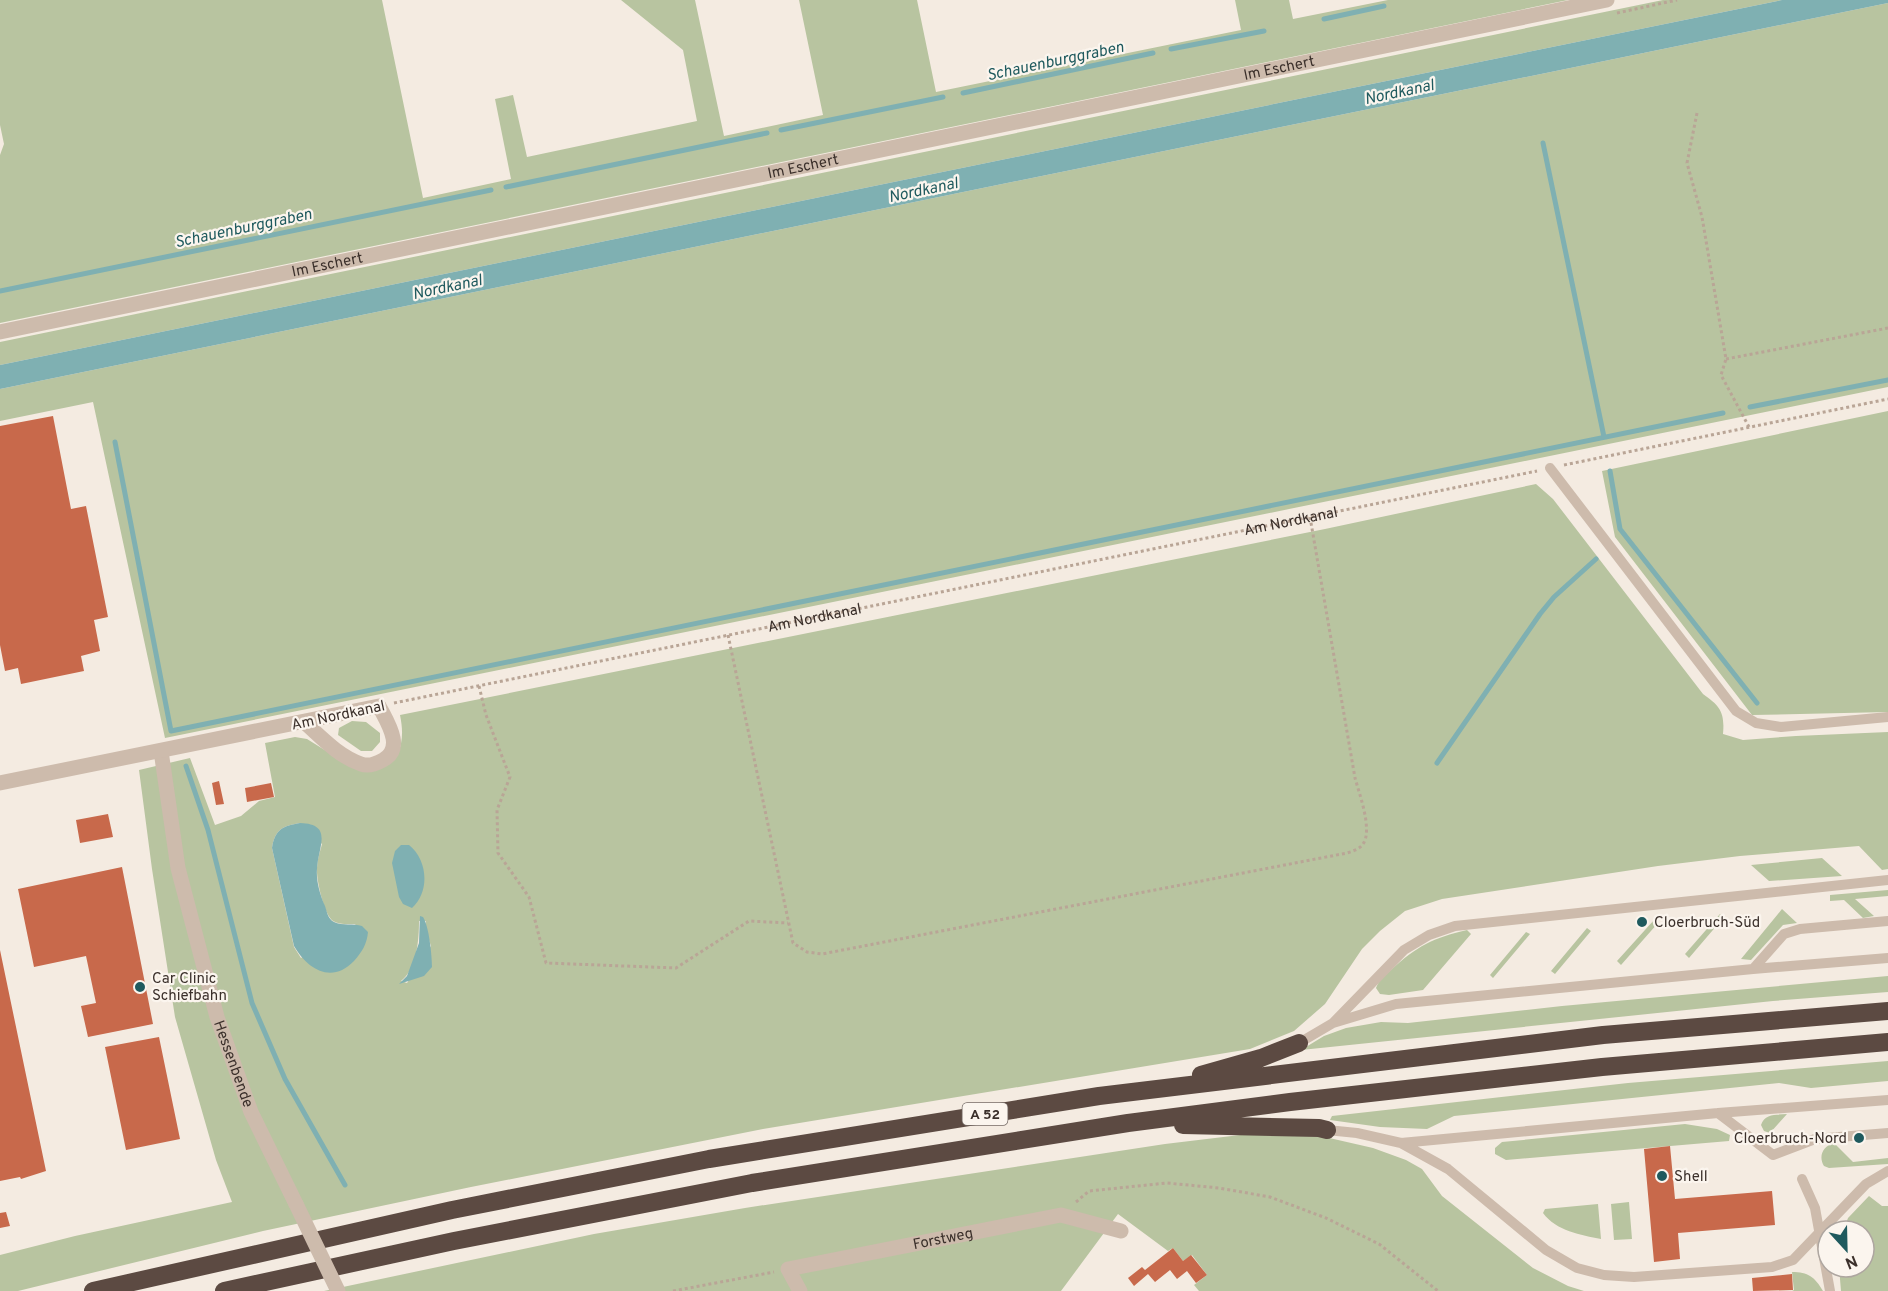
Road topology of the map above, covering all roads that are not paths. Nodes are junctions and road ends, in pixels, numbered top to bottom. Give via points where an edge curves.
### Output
1 (1607, 0) edge
2 (0, 332) edge
3 (1550, 468) road end
4 (1888, 717) edge
5 (304, 722) junction
6 (161, 751) junction
7 (0, 783) edge
8 (1888, 880) edge
9 (1888, 921) edge
10 (1888, 958) edge
11 (1753, 969) junction
12 (1888, 1011) edge
13 (1333, 1023) junction
14 (1888, 1042) edge
15 (1299, 1043) joint
16 (1099, 1096) junction
17 (1888, 1100) edge
18 (1718, 1113) junction
19 (1128, 1123) junction
20 (1327, 1130) joint
21 (1888, 1133) edge
22 (1401, 1143) junction
23 (1888, 1171) edge
24 (1802, 1179) dead end
25 (1817, 1219) edge
26 (1833, 1219) edge
27 (1121, 1231) dead end
28 (1816, 1237) edge
29 (93, 1291) edge
30 (224, 1291) edge
31 (338, 1291) edge
32 (800, 1291) edge

1 - 2 street, Im Eschert
3 - 4 lane via 1736,711 1756,723 1781,727
5 - 5 street, Am Nordkanal via 333,749 367,766 387,758 394,749 394,738 379,706
5 - 6 street, Am Nordkanal
6 - 7 street, Am Nordkanal
6 - 31 street, Hessenbende, bridge via 178,868 217,1017 251,1112
8 - 13 lane via 1455,926 1429,934 1404,950
9 - 11 lane via 1792,931 1784,934
10 - 11 lane
11 - 13 lane via 1396,1004
12 - 16 highway, A 52 via 1603,1035
13 - 15 lane
14 - 19 highway, A 52 via 1602,1067
15 - 16 highway via 1216,1072
16 - 29 highway, A 52 via 709,1159 452,1210
17 - 18 lane
18 - 21 lane via 1773,1155 1815,1139
18 - 22 lane
19 - 20 highway
19 - 30 highway, A 52 via 752,1183
20 - 22 lane
22 - 28 lane via 1448,1169 1546,1250 1576,1268 1604,1275 1634,1277 1772,1267 1792,1260
23 - 26 lane via 1866,1184
24 - 25 lane
27 - 32 street, Forstweg via 1060,1215 788,1269

